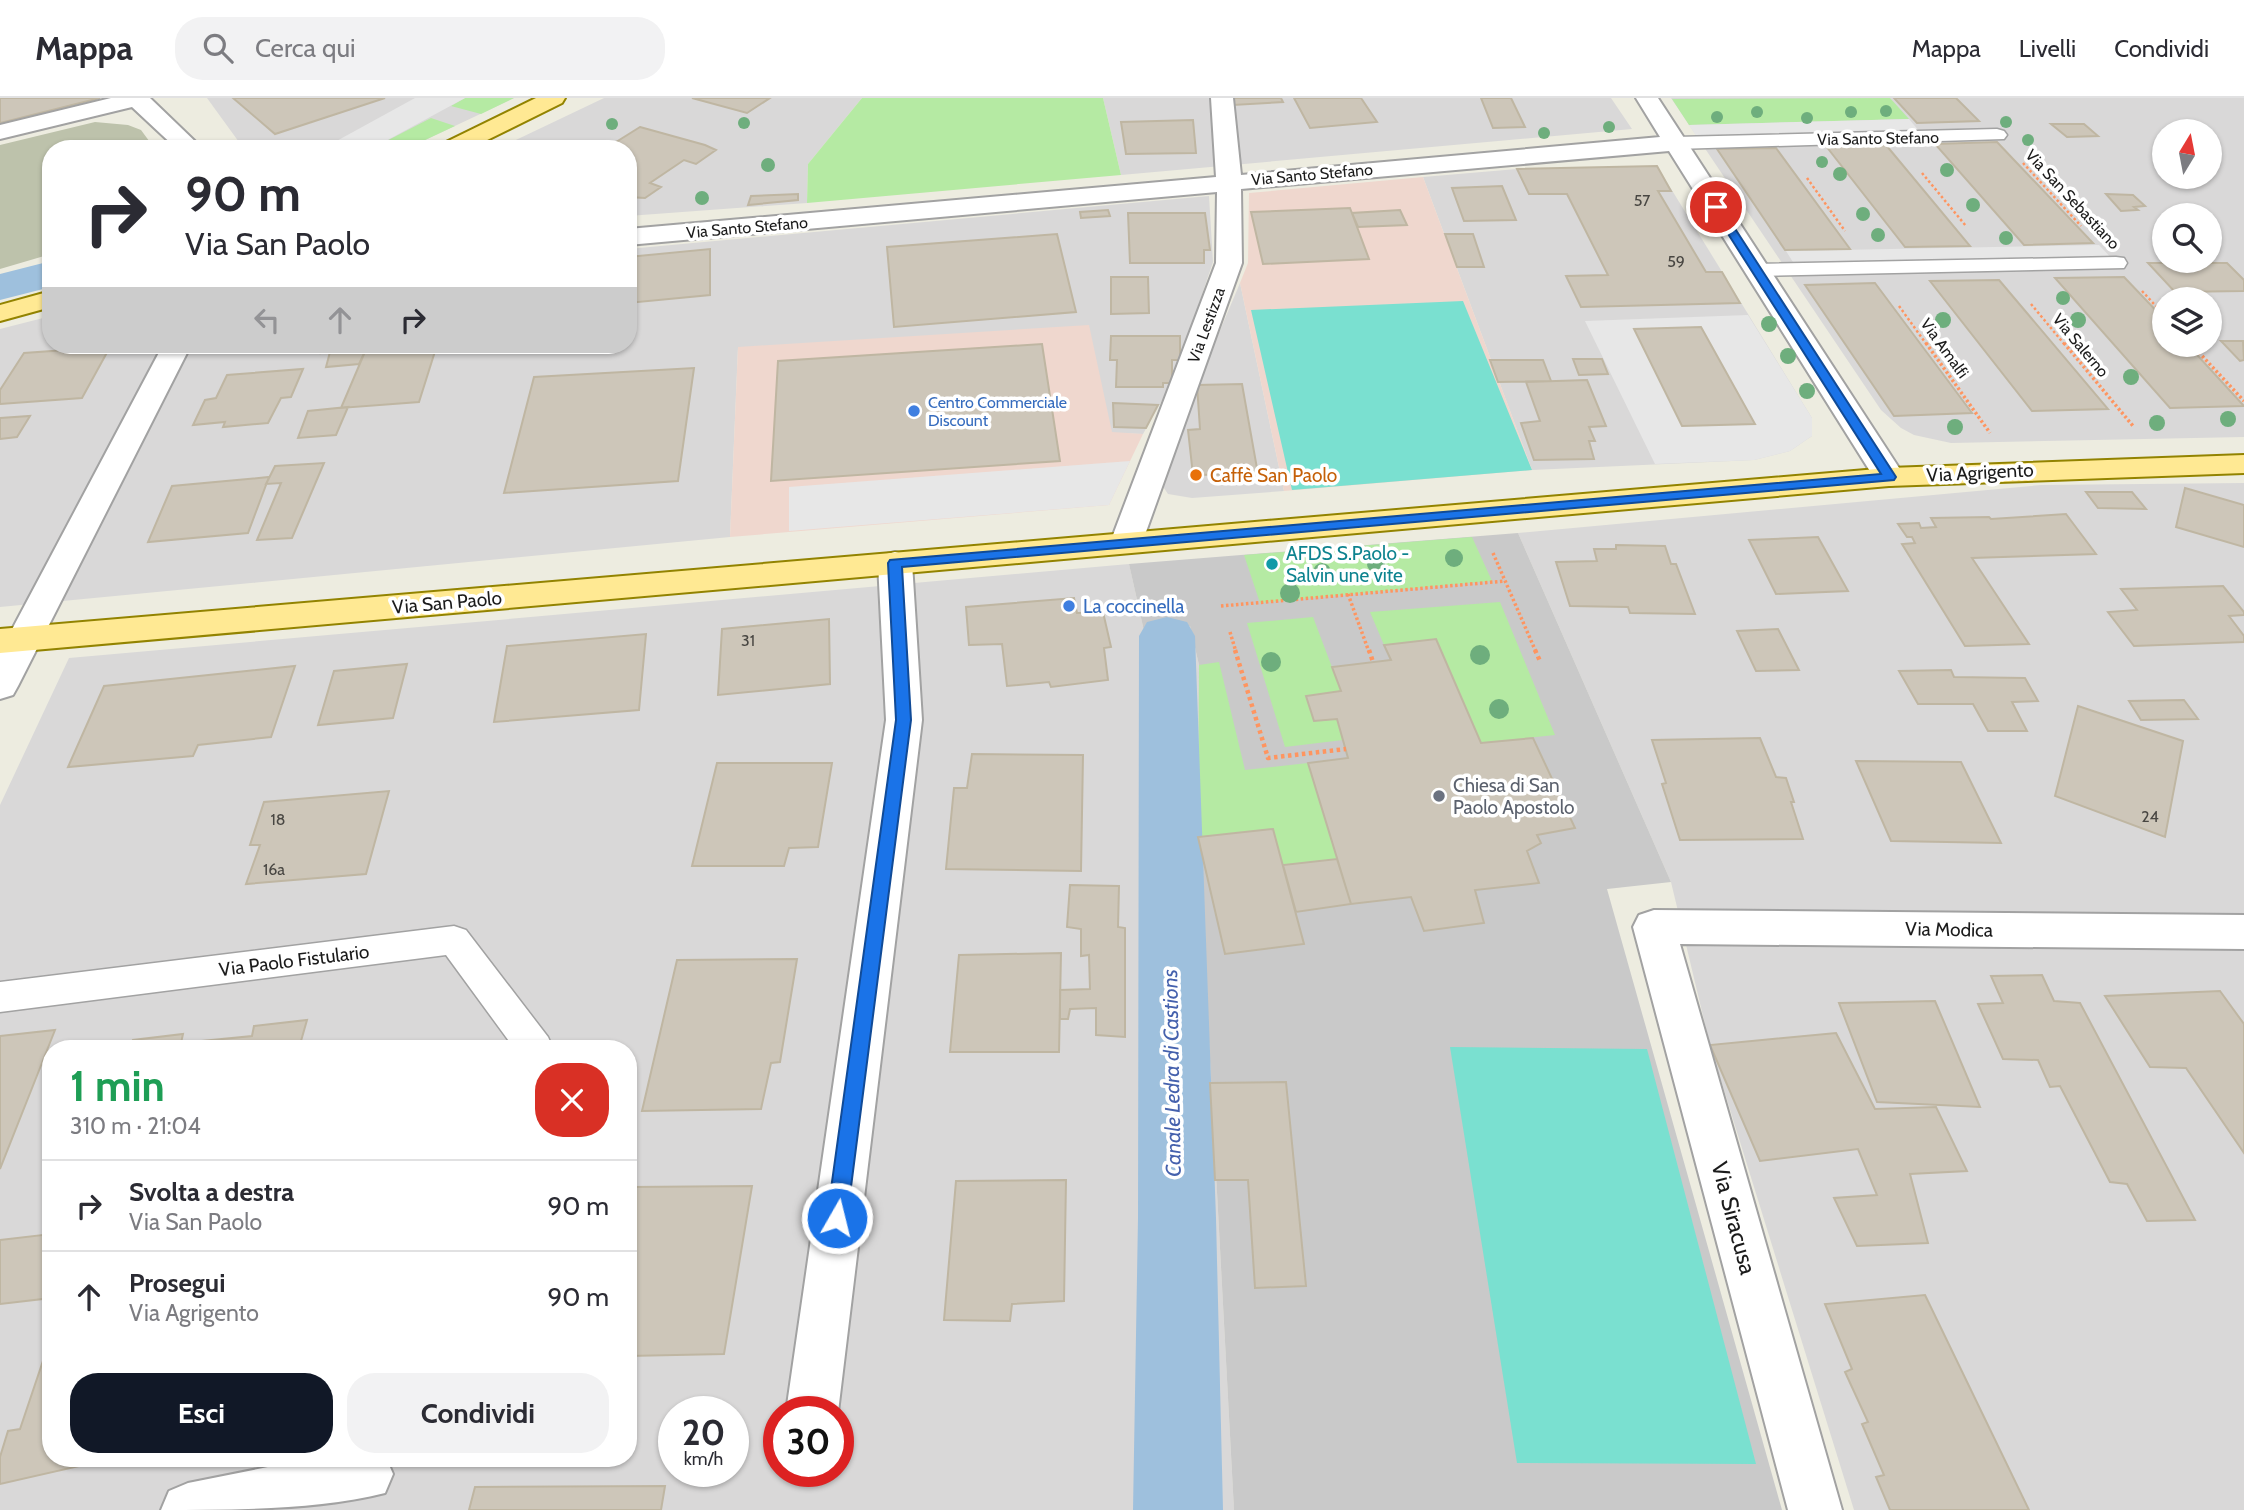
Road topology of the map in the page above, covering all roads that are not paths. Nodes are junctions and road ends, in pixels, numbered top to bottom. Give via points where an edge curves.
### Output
1 (138, 98) edge
2 (554, 98) edge
3 (1222, 98) edge
4 (1647, 98) edge
5 (0, 132) edge
6 (1997, 135) road end
7 (182, 140) edge
8 (468, 140) edge
9 (1676, 143) junction
10 (1229, 182) junction
11 (637, 236) edge
12 (2116, 263) road end
13 (1757, 270) junction
14 (42, 301) edge
15 (0, 313) edge
16 (172, 354) edge
17 (2244, 464) edge
18 (1889, 477) junction
19 (1549, 506) joint
20 (1126, 543) junction
21 (895, 563) junction
22 (12, 640) edge
23 (0, 686) edge
24 (1654, 927) joint
25 (2244, 932) edge
26 (0, 997) edge
27 (529, 1040) edge
28 (814, 1396) edge
29 (366, 1474) dead end
30 (188, 1510) edge
31 (1815, 1510) edge

1 - 5 street
1 - 7 street
2 - 8 main road
3 - 10 street, Via Lestizza
4 - 9 street
6 - 9 lane, Via Santo Stefano
9 - 10 street, Via Santo Stefano
9 - 13 street
10 - 11 street, Via Santo Stefano
10 - 20 street, Via Lestizza via 1229,263
12 - 13 lane
13 - 18 street
14 - 15 main road
16 - 22 street
17 - 18 main road, Via Agrigento
18 - 19 main road, Via Agrigento
19 - 20 main road, Via San Paolo
20 - 21 main road, Via San Paolo
21 - 22 main road, Via San Paolo
21 - 28 street via 904,720
22 - 23 street
24 - 25 street, Via Modica
24 - 31 street, Via Siracusa
26 - 27 lane, Via Paolo Fistulario via 454,940
29 - 30 street

